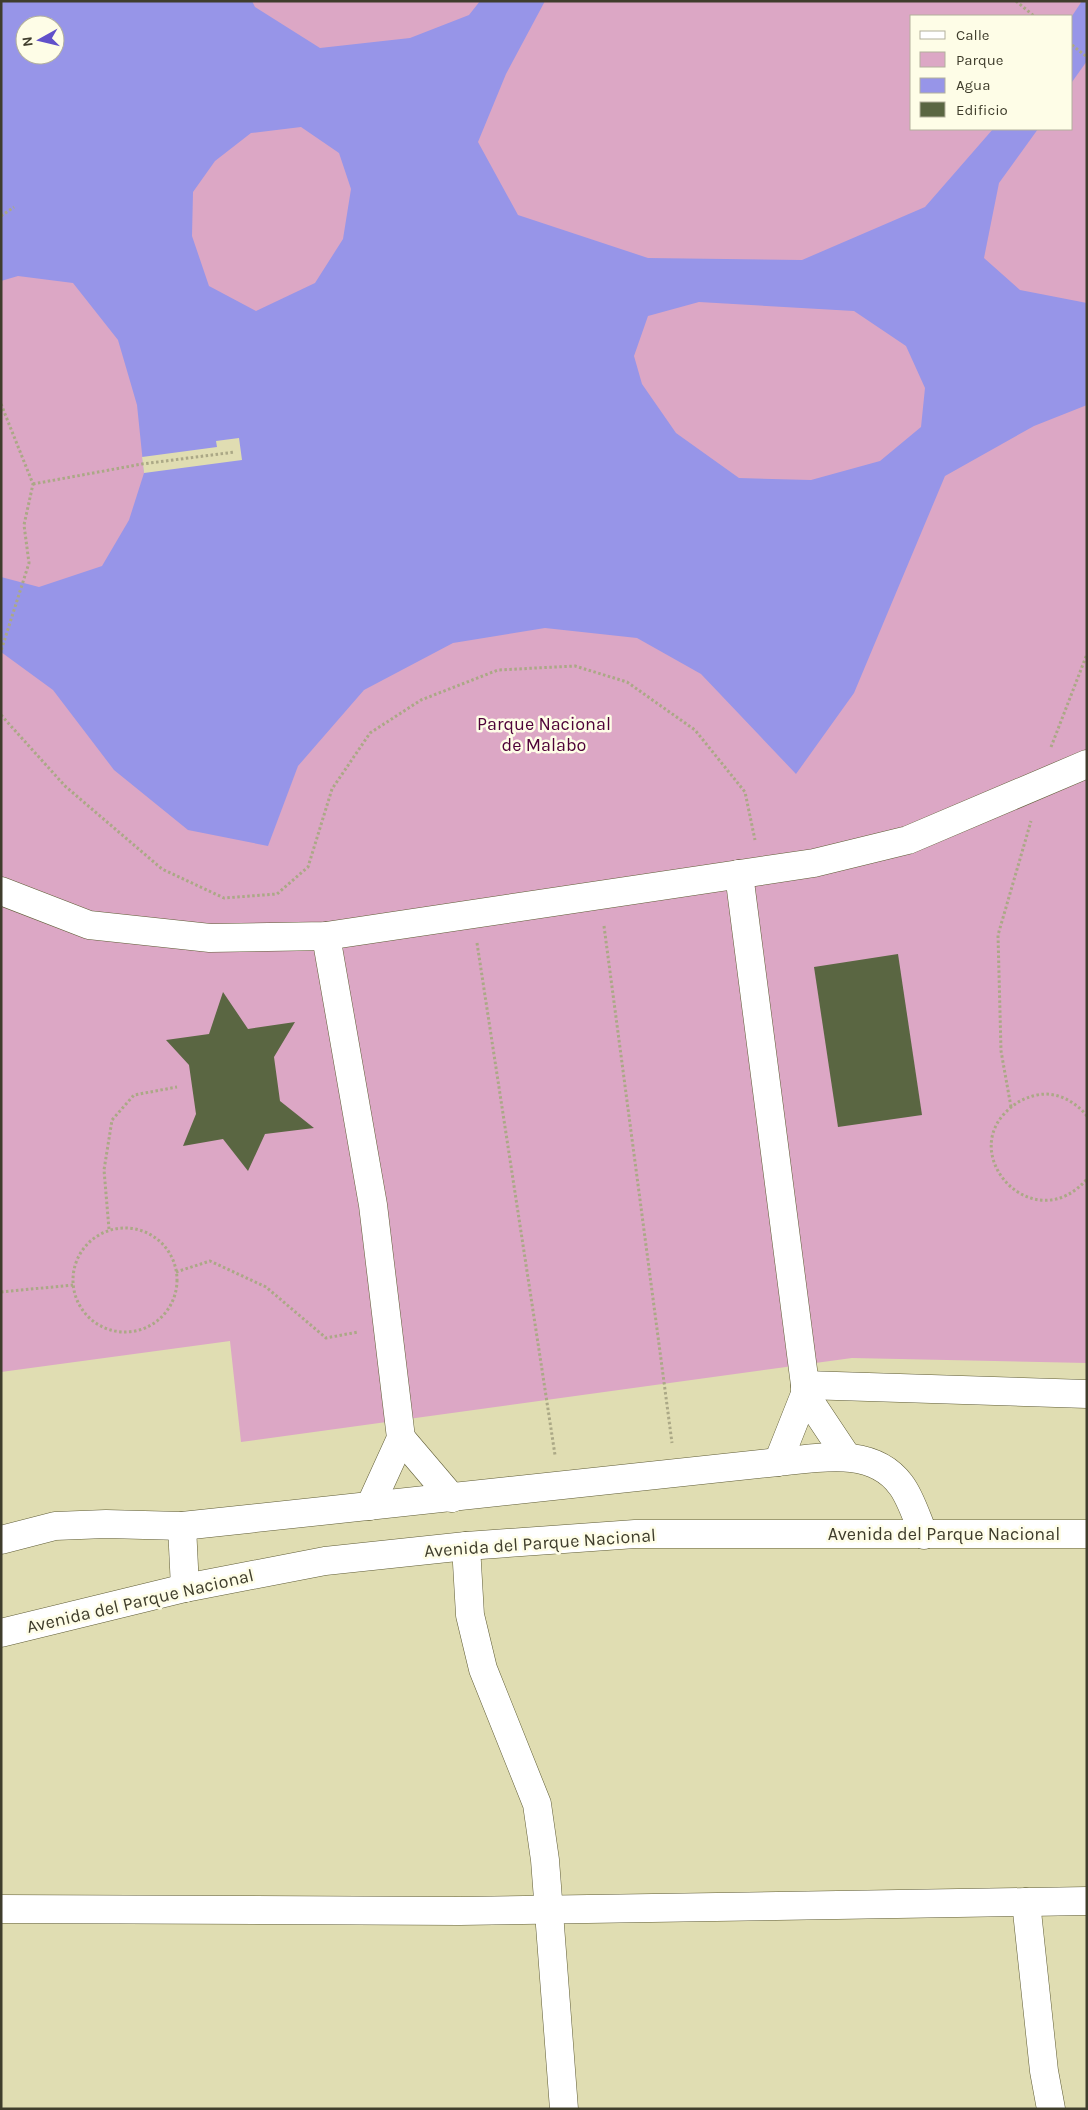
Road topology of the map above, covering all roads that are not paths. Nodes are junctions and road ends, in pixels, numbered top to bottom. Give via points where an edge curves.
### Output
1 (1087, 764) edge
2 (750, 872) junction
3 (1, 891) edge
4 (326, 936) junction
5 (805, 1389) junction
6 (1087, 1394) edge
7 (401, 1438) junction
8 (847, 1457) junction
9 (778, 1462) junction
10 (452, 1498) junction
11 (370, 1506) junction
12 (182, 1526) junction
13 (924, 1534) junction
14 (1087, 1534) edge
15 (1, 1540) edge
16 (466, 1546) junction
17 (185, 1588) junction
18 (1, 1633) edge
19 (1087, 1901) edge
20 (1026, 1902) junction
21 (1, 1908) edge
22 (548, 1909) junction
23 (564, 2109) edge
24 (1051, 2109) edge

1 - 2 street via 908,840 814,863
2 - 4 street
2 - 5 street
3 - 4 street via 89,925 210,938
4 - 7 street via 373,1205
5 - 6 street
5 - 8 street
5 - 9 street
7 - 10 street
7 - 11 street
8 - 9 street
8 - 13 street via 866,1460 885,1469 902,1485
9 - 10 street
10 - 11 street
11 - 12 street
12 - 15 street via 55,1526
12 - 17 street
13 - 14 street, Avenida del Parque Nacional
13 - 16 street, Avenida del Parque Nacional via 635,1534
16 - 17 street, Avenida del Parque Nacional via 325,1561
16 - 22 street via 470,1615 483,1669 537,1804
17 - 18 street, Avenida del Parque Nacional
19 - 20 street
20 - 22 street
20 - 24 street
21 - 22 street
22 - 23 street

